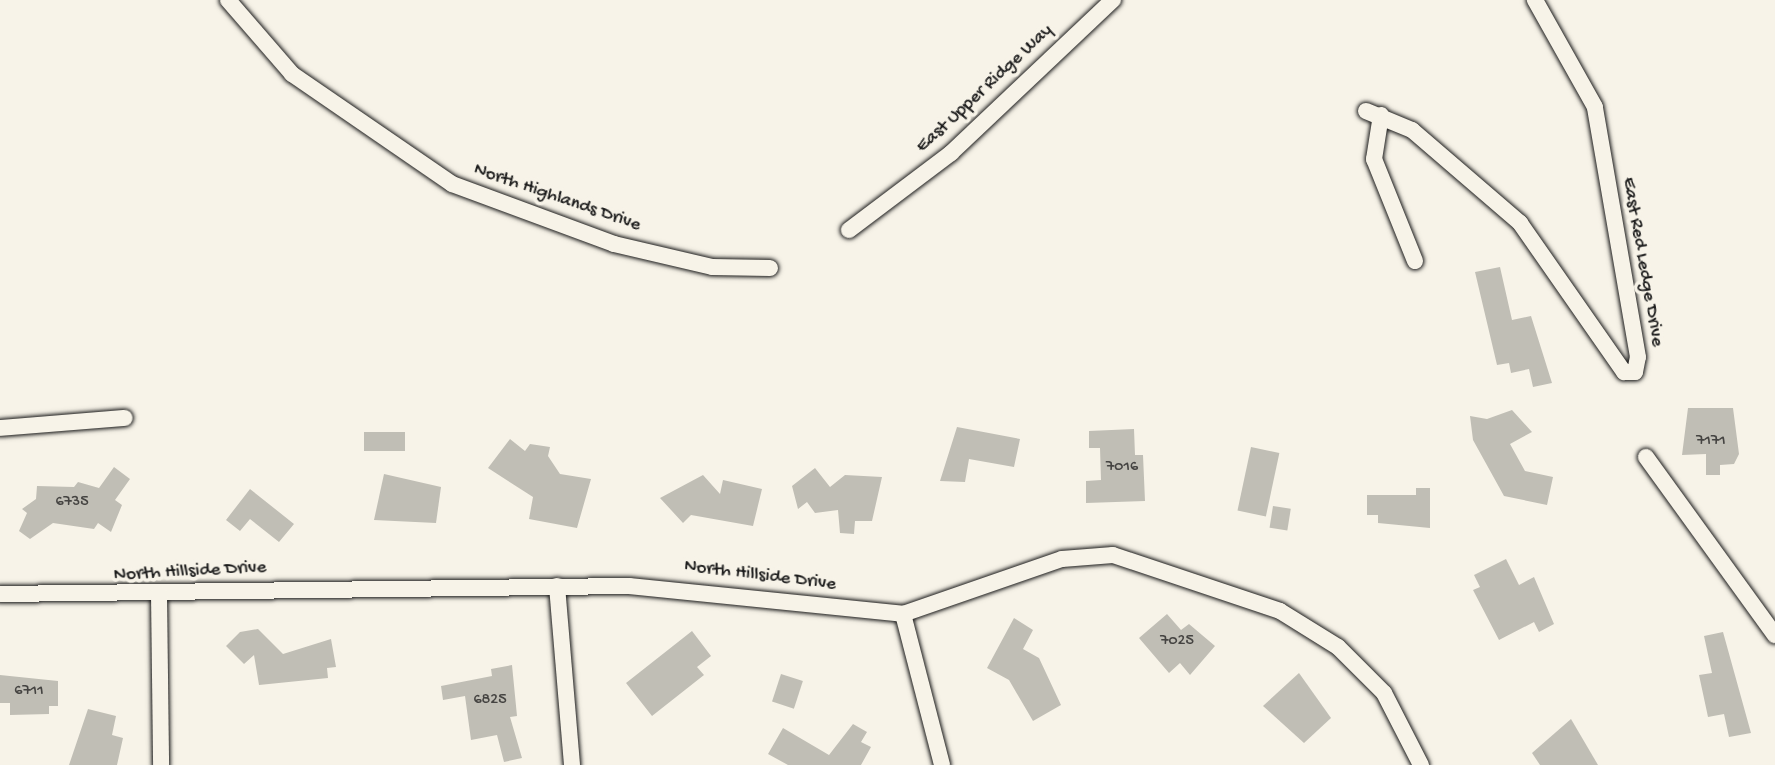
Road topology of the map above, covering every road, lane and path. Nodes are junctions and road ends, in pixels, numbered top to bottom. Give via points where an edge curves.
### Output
1 (228, 0) edge
2 (1113, 0) edge
3 (1535, 0) edge
4 (849, 230) dead end
5 (1415, 261) dead end
6 (770, 268) dead end
7 (125, 418) dead end
8 (0, 428) edge
9 (1646, 457) dead end
10 (557, 586) junction
11 (0, 594) edge
12 (159, 594) junction
13 (903, 614) junction
14 (1775, 635) edge
15 (161, 765) edge
16 (572, 765) edge
17 (942, 765) edge
18 (1421, 765) edge

1 - 6 street, North Highlands Drive via 292,74 453,184 614,244 712,267
2 - 4 street, East Upper Ridge Way via 959,146
3 - 5 street, East Red Ledge Drive via 1595,107 1638,357 1635,372 1624,372 1520,223 1412,130 1373,113 1374,159
7 - 8 street
9 - 14 street
10 - 12 street, North Hillside Drive
10 - 13 street, North Hillside Drive via 689,588
10 - 16 street
11 - 12 street, North Hillside Drive
12 - 15 street
13 - 17 street
13 - 18 street, North Hillside Drive via 1062,559 1113,555 1155,565 1280,611 1356,660 1384,693

